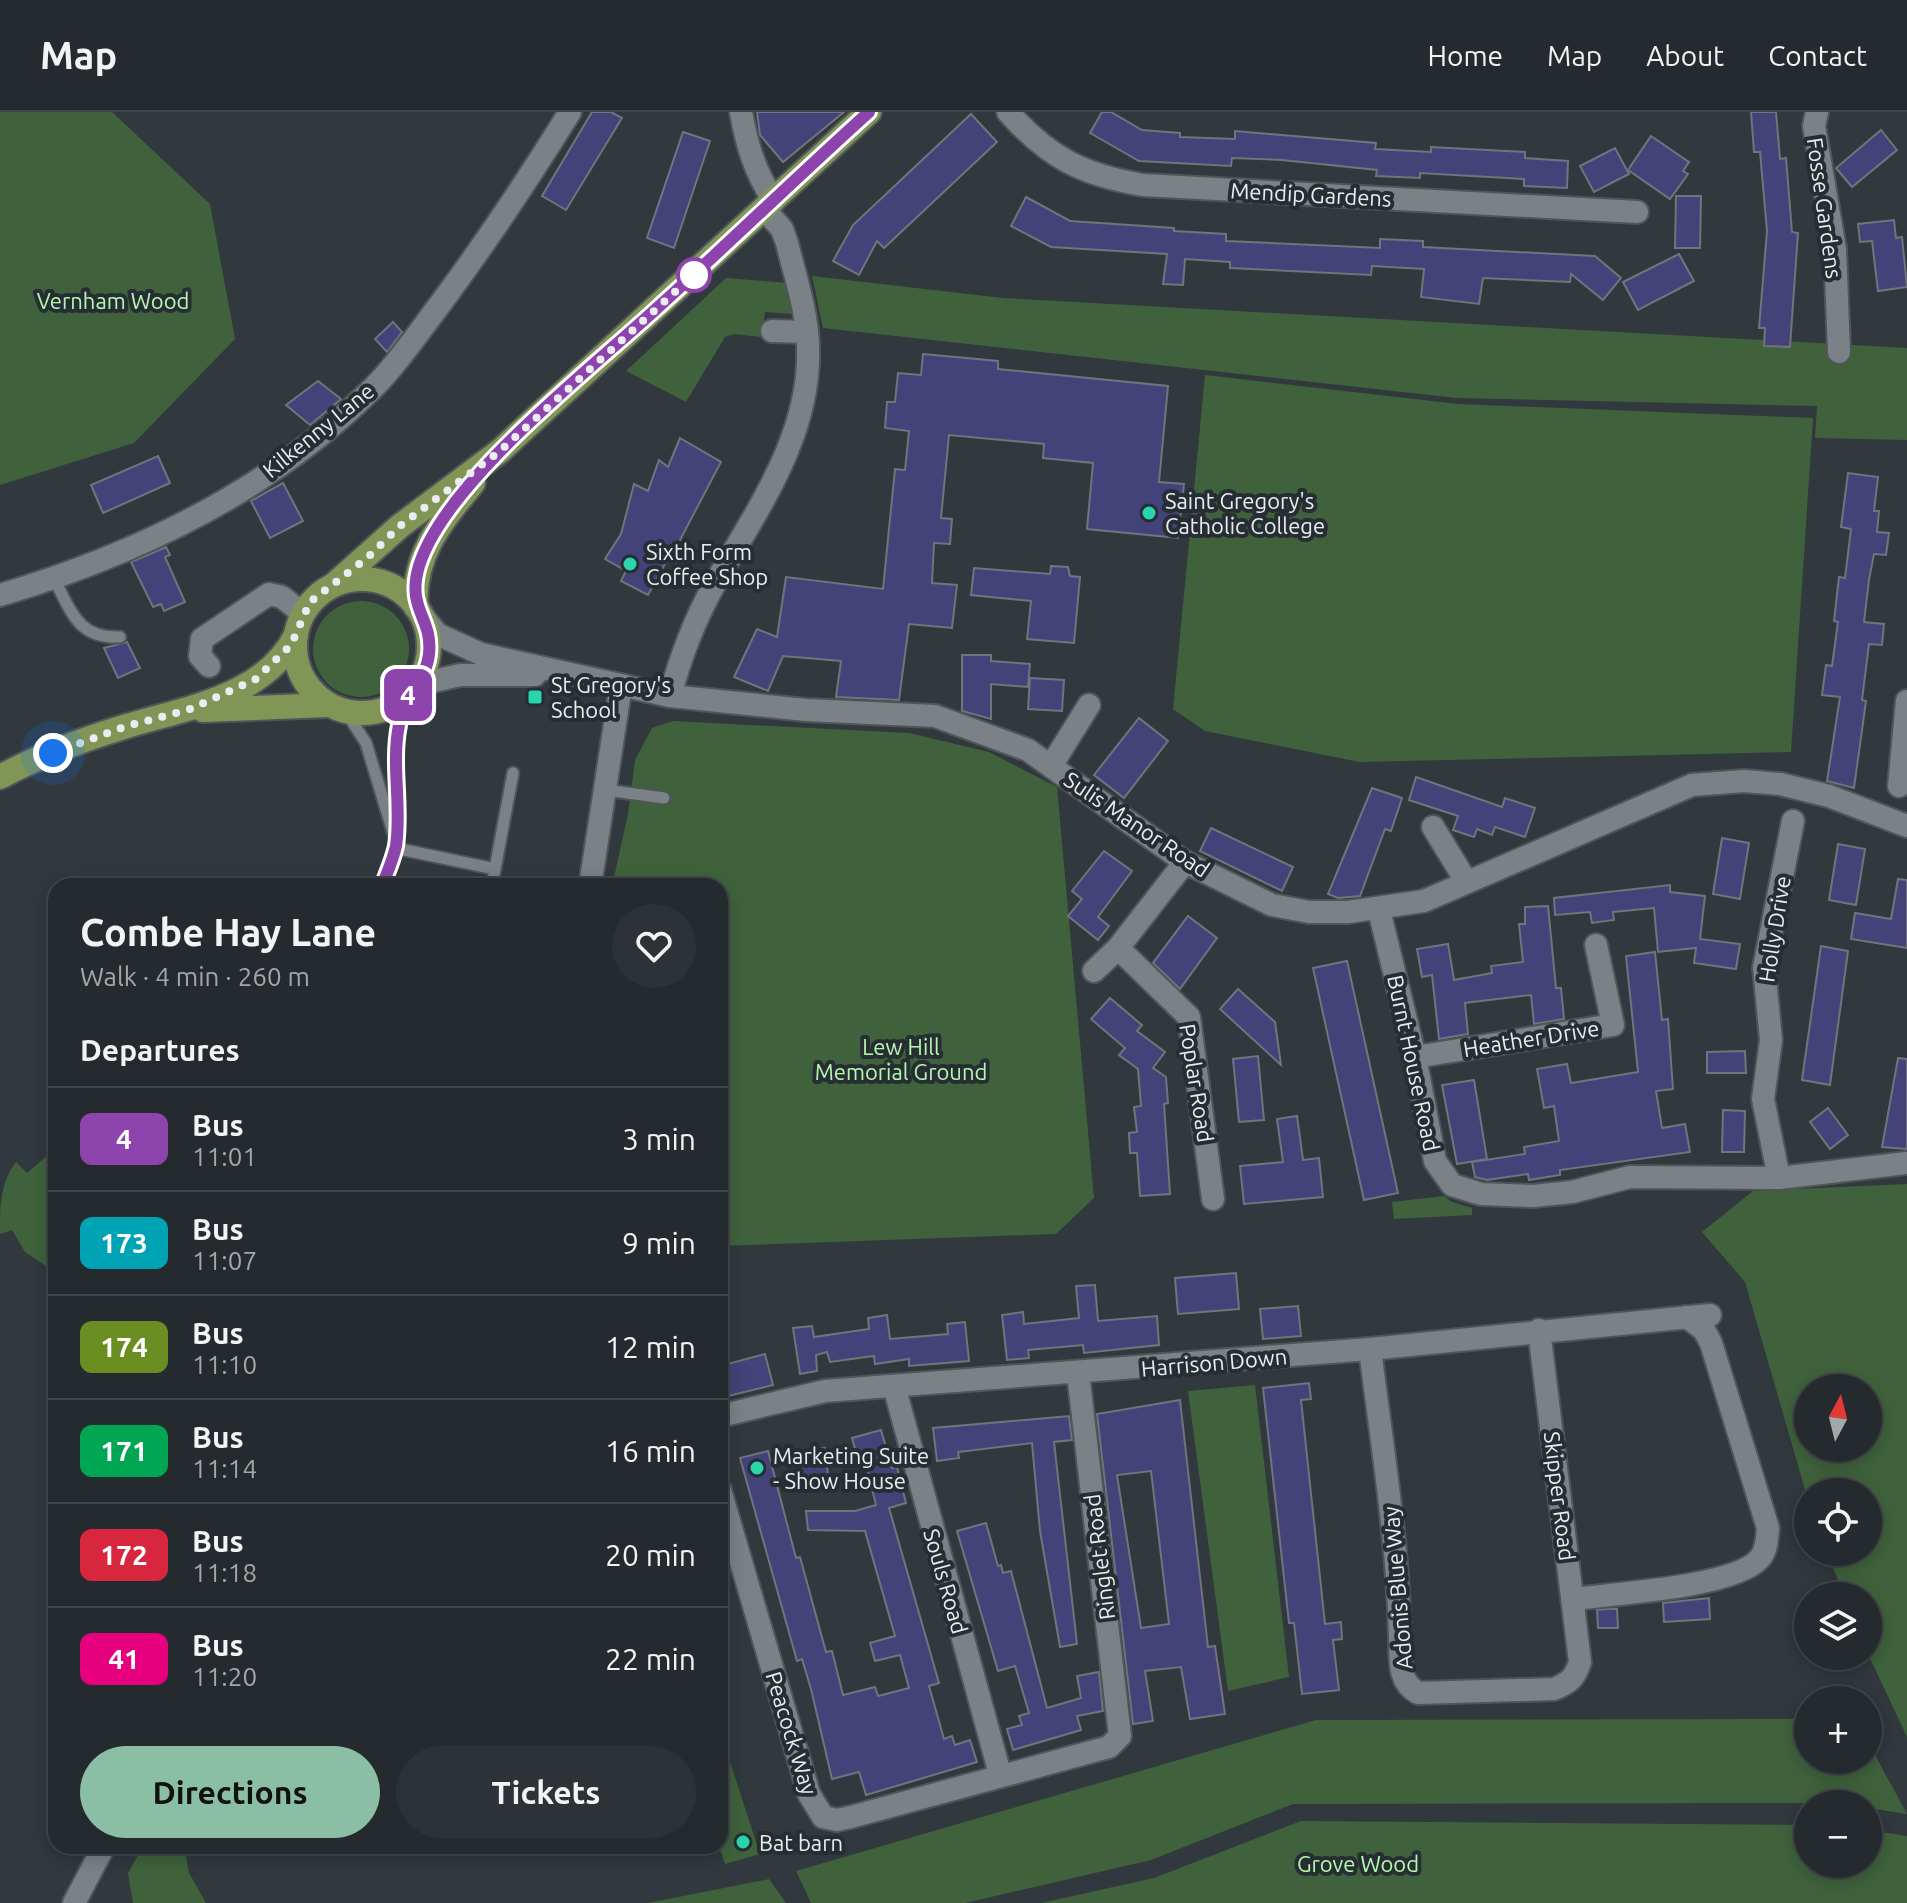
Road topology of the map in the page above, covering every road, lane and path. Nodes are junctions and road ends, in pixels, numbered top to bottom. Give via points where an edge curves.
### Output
1 (570, 112) edge
2 (741, 112) edge
3 (869, 112) edge
4 (1008, 112) edge
5 (1817, 112) edge
6 (770, 205) junction
7 (1637, 212) dead end
8 (772, 331) dead end
9 (807, 332) junction
10 (1839, 352) dead end
11 (500, 451) junction
12 (53, 577) junction
13 (336, 583) junction
14 (0, 595) edge
15 (420, 613) junction
16 (299, 624) junction
17 (120, 637) dead end
18 (199, 657) dead end
19 (585, 677) junction
20 (621, 685) junction
21 (411, 691) junction
22 (670, 696) junction
23 (1907, 701) edge
24 (1089, 705) dead end
25 (337, 708) junction
26 (188, 710) junction
27 (1051, 766) junction
28 (513, 773) dead end
29 (0, 777) edge
30 (1899, 786) dead end
31 (606, 790) junction
32 (664, 798) dead end
33 (1793, 821) dead end
34 (1907, 826) edge
35 (1433, 827) dead end
36 (395, 850) junction
37 (1185, 862) junction
38 (495, 869) junction
39 (385, 878) edge
40 (391, 878) edge
41 (493, 878) edge
42 (591, 878) edge
43 (1466, 881) junction
44 (1379, 910) junction
45 (1596, 945) dead end
46 (1118, 948) junction
47 (1094, 971) dead end
48 (1415, 1057) junction
49 (1907, 1163) edge
50 (1779, 1178) junction
51 (1213, 1199) dead end
52 (1710, 1315) dead end
53 (1687, 1317) junction
54 (1539, 1330) junction
55 (1370, 1349) junction
56 (1078, 1373) junction
57 (894, 1386) junction
58 (728, 1414) edge
59 (728, 1517) edge
60 (1573, 1599) junction
61 (1580, 1662) joint
62 (1118, 1741) joint
63 (1000, 1774) junction
64 (100, 1854) edge
65 (74, 1903) edge

1 - 12 street, Kilkenny Lane via 475,257 369,392 231,499 136,546
2 - 6 street via 747,147
3 - 6 main road
4 - 7 street, Mendip Gardens via 1058,158 1099,177 1143,185
5 - 10 street, Fosse Gardens via 1814,126 1835,249
6 - 9 street via 787,243
6 - 11 main road
8 - 9 street
9 - 22 street via 800,414 779,470 698,617
11 - 13 main road via 400,526
11 - 15 main road via 426,547 414,587
12 - 14 street, Kilkenny Lane
12 - 17 lane via 87,632 99,638
13 - 15 main road via 353,578 389,583
13 - 16 main road via 321,592
15 - 19 street, Sulis Manor Road via 437,634 481,654
15 - 21 main road via 429,654
16 - 18 street via 282,597 269,594 202,639
16 - 25 main road via 294,654 300,676 312,692
16 - 26 main road via 282,656 256,679
19 - 20 street, Sulis Manor Road
19 - 21 street, Sulis Manor Road via 460,675
20 - 22 street, Sulis Manor Road
20 - 31 street
21 - 25 main road via 390,708 371,713
21 - 36 lane via 395,755
22 - 27 street, Sulis Manor Road via 935,716 1028,750
23 - 30 street
24 - 27 street
25 - 26 main road
25 - 36 lane via 366,743
26 - 29 main road via 88,739
27 - 37 street, Sulis Manor Road
28 - 38 lane
31 - 32 lane
31 - 42 street
33 - 50 street, Holly Drive via 1764,968 1771,1040 1763,1099
34 - 43 street, Sulis Manor Road via 1780,784 1692,785
35 - 43 street
36 - 38 lane
36 - 39 lane
36 - 40 lane
37 - 44 street, Sulis Manor Road via 1272,905 1309,912
37 - 46 street
38 - 41 lane
43 - 44 street, Sulis Manor Road via 1424,901
44 - 48 street, Burnt House Road
45 - 48 street, Heather Drive via 1613,1025
46 - 47 street
46 - 51 street, Poplar Road via 1189,1017
48 - 50 street, Burnt House Road via 1435,1161 1442,1176 1465,1190 1533,1196 1657,1175
49 - 50 street, Burnt House Road
52 - 53 street, Harrison Down
53 - 54 street, Harrison Down
53 - 60 street via 1711,1343 1768,1528 1766,1546 1759,1560 1731,1574 1687,1586
54 - 55 street, Harrison Down
54 - 60 street, Skipper Road
55 - 56 street, Harrison Down
55 - 61 street, Adonis Blue Way via 1399,1571 1401,1671 1408,1687 1418,1693 1554,1689 1576,1675
56 - 57 street, Harrison Down
56 - 62 street, Ringlet Road
57 - 58 street, Harrison Down via 825,1391
57 - 63 street, Souls Road
59 - 63 street, Peacock Way via 809,1794 823,1817 851,1817
60 - 61 street, Skipper Road
62 - 63 street, Peacock Way
64 - 65 street

